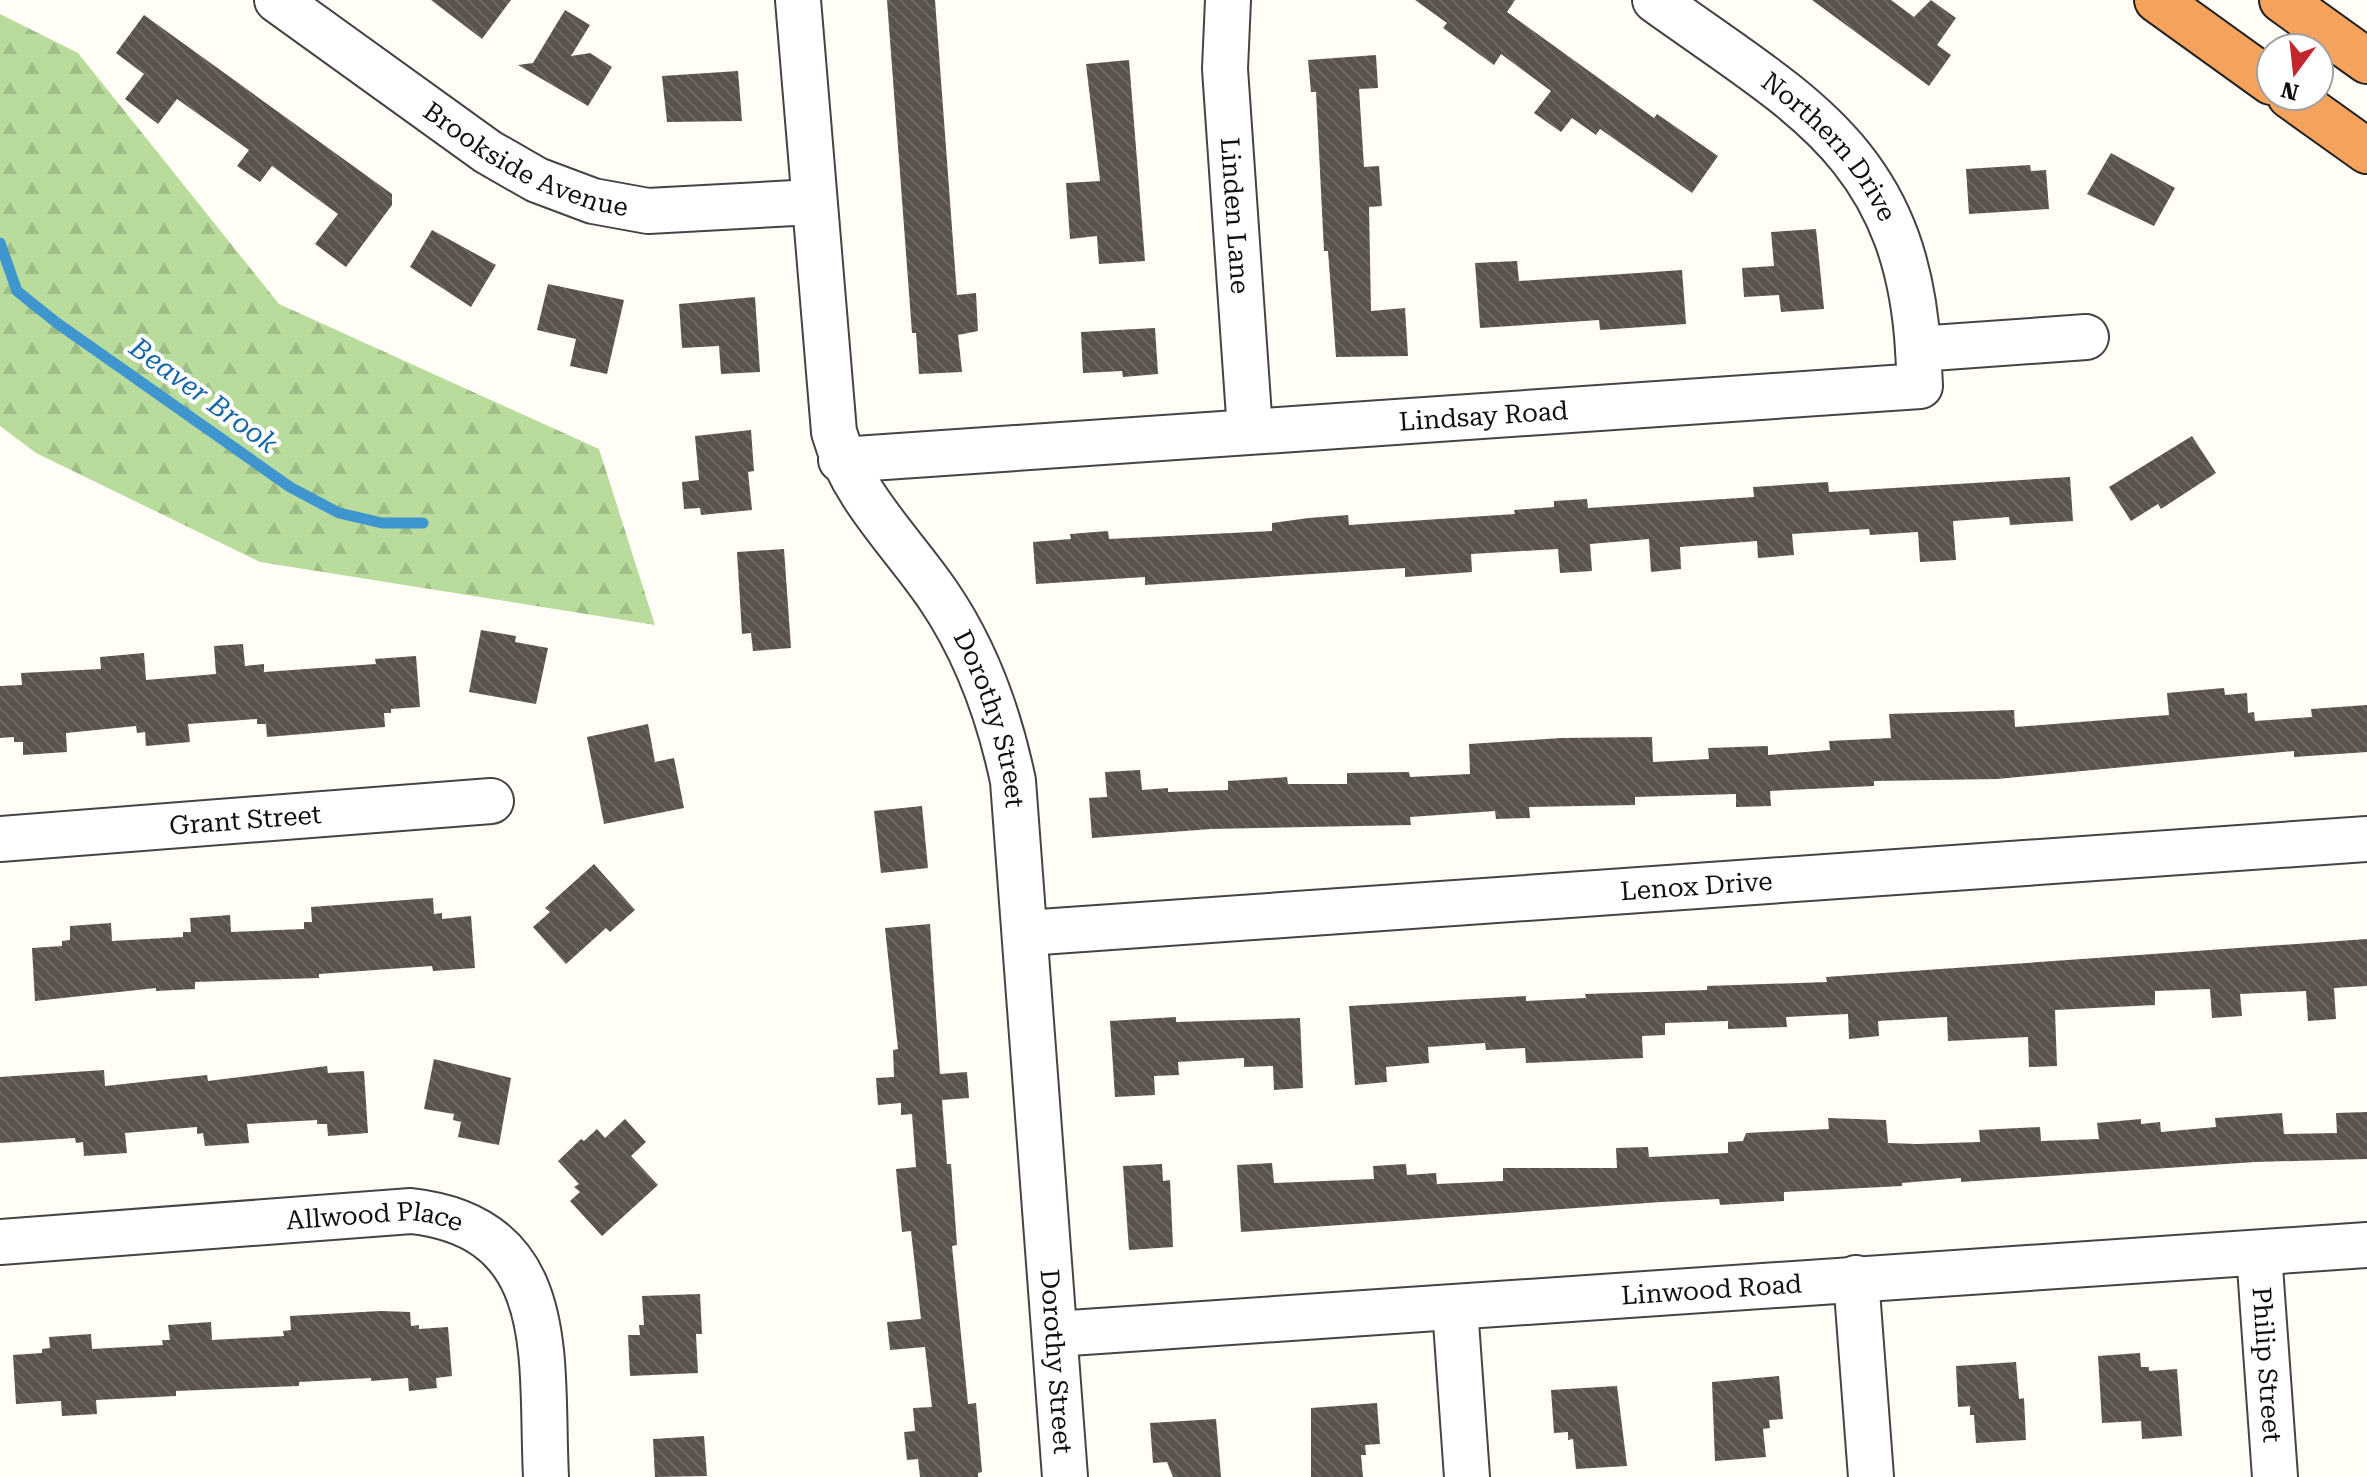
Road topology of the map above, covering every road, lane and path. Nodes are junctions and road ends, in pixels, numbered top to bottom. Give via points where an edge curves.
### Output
1 (277, 0) edge
2 (798, 0) edge
3 (1228, 0) edge
4 (1655, 0) edge
5 (2157, 0) edge
6 (2282, 0) edge
7 (2367, 61) edge
8 (2255, 70) edge
9 (2312, 112) edge
10 (2367, 151) edge
11 (813, 202) junction
12 (2086, 337) dead end
13 (1918, 349) junction
14 (1250, 431) junction
15 (841, 460) junction
16 (491, 801) dead end
17 (0, 839) edge
18 (2367, 839) edge
19 (1026, 933) junction
20 (0, 1242) edge
21 (2367, 1245) edge
22 (2259, 1253) junction
23 (1856, 1278) junction
24 (1455, 1308) junction
25 (1055, 1334) junction
26 (546, 1477) edge
27 (1065, 1477) edge
28 (1467, 1477) edge
29 (1871, 1477) edge
30 (2275, 1477) edge

1 - 11 street, Brookside Avenue via 488,152 537,180 593,201 648,211
2 - 11 street, Dorothy Street
3 - 14 street, Linden Lane via 1225,69
4 - 13 street, Northern Drive via 1793,99 1856,161 1897,234 1910,274
5 - 8 highway
6 - 7 highway
9 - 10 highway
11 - 15 street, Dorothy Street via 827,391
12 - 13 street
13 - 14 street, Lindsay Road via 1920,386
14 - 15 street, Lindsay Road
15 - 19 street, Dorothy Street via 939,597 988,689 1013,781
16 - 17 street, Grant Street
18 - 19 street, Lenox Drive
19 - 25 street, Dorothy Street
20 - 26 street, Allwood Place via 411,1211 446,1215 476,1227 518,1267 532,1296
21 - 22 street, Linwood Road
22 - 23 street, Linwood Road
22 - 30 street, Philip Street
23 - 24 street, Linwood Road
23 - 29 street
24 - 25 street, Linwood Road
24 - 28 street
25 - 27 street, Dorothy Street

